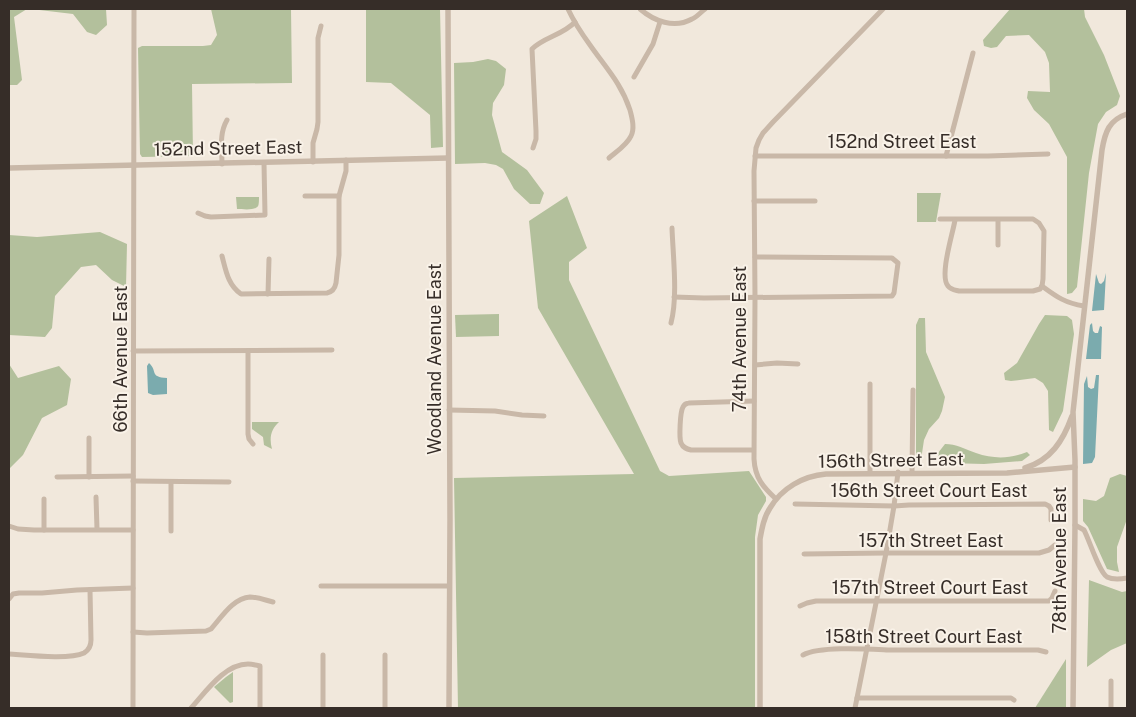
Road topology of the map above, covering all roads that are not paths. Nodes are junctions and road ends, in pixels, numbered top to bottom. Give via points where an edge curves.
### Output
1 (134, 9) edge
2 (448, 9) edge
3 (568, 9) edge
4 (640, 9) edge
5 (705, 9) edge
6 (883, 9) edge
7 (660, 22) junction
8 (574, 23) junction
9 (321, 26) dead end
10 (973, 53) dead end
11 (634, 76) dead end
12 (1127, 114) edge
13 (227, 120) dead end
14 (533, 148) dead end
15 (1048, 154) dead end
16 (755, 156) junction
17 (946, 156) junction
18 (448, 158) junction
19 (609, 158) dead end
20 (346, 160) junction
21 (313, 162) junction
22 (264, 163) junction
23 (222, 164) junction
24 (133, 166) junction
25 (9, 168) edge
26 (305, 196) dead end
27 (339, 196) junction
28 (754, 201) junction
29 (816, 201) dead end
30 (198, 213) dead end
31 (940, 220) dead end
32 (956, 220) junction
33 (998, 220) junction
34 (672, 228) dead end
35 (998, 245) dead end
36 (222, 256) dead end
37 (755, 257) junction
38 (268, 259) dead end
39 (1042, 286) junction
40 (268, 294) junction
41 (674, 297) junction
42 (755, 298) junction
43 (1084, 306) junction
44 (671, 323) dead end
45 (332, 350) dead end
46 (133, 351) junction
47 (248, 351) junction
48 (798, 364) dead end
49 (755, 365) junction
50 (870, 384) dead end
51 (913, 390) dead end
52 (754, 401) junction
53 (449, 410) junction
54 (1073, 412) junction
55 (544, 416) dead end
56 (89, 438) dead end
57 (253, 444) dead end
58 (753, 450) junction
59 (1075, 467) junction
60 (898, 472) junction
61 (912, 472) junction
62 (1014, 472) junction
63 (870, 473) junction
64 (57, 477) dead end
65 (89, 477) junction
66 (133, 479) junction
67 (171, 482) junction
68 (228, 482) dead end
69 (96, 497) dead end
70 (44, 498) dead end
71 (776, 500) junction
72 (795, 504) dead end
73 (894, 506) junction
74 (1051, 520) dead end
75 (1075, 525) junction
76 (9, 526) edge
77 (97, 529) junction
78 (44, 530) junction
79 (133, 530) junction
80 (171, 531) dead end
81 (1056, 545) dead end
82 (886, 553) junction
83 (804, 554) dead end
84 (1127, 578) edge
85 (321, 586) dead end
86 (448, 586) junction
87 (133, 588) junction
88 (90, 590) junction
89 (1055, 591) dead end
90 (10, 597) edge
91 (273, 602) dead end
92 (876, 602) junction
93 (800, 606) dead end
94 (133, 632) junction
95 (866, 649) junction
96 (1046, 652) dead end
97 (9, 654) edge
98 (323, 655) dead end
99 (385, 655) dead end
100 (803, 655) dead end
101 (1111, 681) dead end
102 (857, 698) junction
103 (1014, 700) dead end
104 (133, 708) edge
105 (191, 708) edge
106 (260, 708) edge
107 (323, 708) edge
108 (385, 708) edge
109 (449, 708) edge
110 (760, 708) edge
111 (855, 708) edge
112 (1073, 708) edge
113 (1111, 708) edge

1 - 24 street, 66th Avenue East
2 - 18 street, Woodland Avenue East
3 - 8 street
4 - 7 street
5 - 7 street via 685,22
6 - 16 street, 74th Avenue East via 763,133
7 - 11 street via 653,44
8 - 14 street via 532,49 536,131
8 - 19 street via 619,84 632,116 632,135
9 - 21 street via 318,38 318,122
10 - 17 street
12 - 43 street, 78th Avenue East via 1116,118 1103,142
13 - 23 street via 221,135
15 - 17 street, 152nd Street East
16 - 17 street, 152nd Street East
16 - 28 street, 74th Avenue East
18 - 20 street, 152nd Street East
18 - 53 street, Woodland Avenue East
20 - 21 street, 152nd Street East
20 - 27 street
21 - 22 street, 152nd Street East
22 - 23 street, 152nd Street East
22 - 30 street via 265,216 211,217
23 - 24 street, 152nd Street East
24 - 25 street, 152nd Street East
24 - 46 street, 66th Avenue East
26 - 27 street
27 - 40 street via 339,255 334,288 327,293
28 - 29 street
28 - 37 street, 74th Avenue East
31 - 32 street
32 - 33 street
32 - 39 street via 945,269 950,288 959,291 1033,291
33 - 35 street
33 - 39 street via 1033,219 1039,223 1044,231
34 - 41 street
36 - 40 street via 232,287 241,294
37 - 42 street, 74th Avenue East
37 - 42 street via 889,257 898,263 893,296
38 - 40 street
39 - 43 street via 1062,300
41 - 42 street
41 - 44 street
42 - 49 street, 74th Avenue East
43 - 54 street, 78th Avenue East
45 - 47 street
46 - 47 street
46 - 66 street, 66th Avenue East
47 - 57 street via 248,434
48 - 49 street
49 - 52 street, 74th Avenue East
50 - 63 street
51 - 61 street
52 - 58 street, 74th Avenue East
52 - 58 street via 687,404 681,412 680,442 691,450
53 - 55 street
53 - 86 street, Woodland Avenue East
54 - 59 street, 78th Avenue East
54 - 62 street, 78th Avenue East via 1063,438 1050,455
56 - 65 street
58 - 71 street, 74th Avenue East via 757,476
59 - 62 street, 156th Street East
59 - 75 street, 78th Avenue East
60 - 61 street, 156th Street East
60 - 63 street, 156th Street East
60 - 73 street
61 - 62 street, 156th Street East
63 - 71 street, 156th Street East via 811,476 788,488
64 - 65 street
65 - 66 street
66 - 67 street
66 - 79 street, 66th Avenue East
67 - 68 street
67 - 80 street
69 - 77 street
70 - 78 street
71 - 110 street via 766,516 760,539
72 - 73 street, 156th Street Court East
73 - 74 street, 156th Street Court East via 1045,504 1051,509
73 - 82 street
75 - 84 street via 1084,530 1104,574
75 - 112 street, 78th Avenue East
76 - 78 street
77 - 78 street
77 - 79 street
79 - 87 street, 66th Avenue East
81 - 82 street, 157th Street East via 1038,553
82 - 83 street, 157th Street East
82 - 92 street
85 - 86 street
86 - 109 street, Woodland Avenue East
87 - 88 street
87 - 94 street, 66th Avenue East
88 - 90 street via 19,593
88 - 97 street via 91,644 85,652 50,656
89 - 92 street, 157th Street Court East via 1049,601
91 - 94 street via 252,597 239,600 211,630
92 - 93 street, 157th Street Court East via 816,601
92 - 95 street
94 - 104 street, 66th Avenue East
95 - 96 street, 158th Street Court East
95 - 100 street, 158th Street Court East via 814,651
95 - 102 street
98 - 107 street
99 - 108 street
101 - 113 street
102 - 103 street
102 - 111 street
105 - 106 street via 220,676 247,664 260,666

